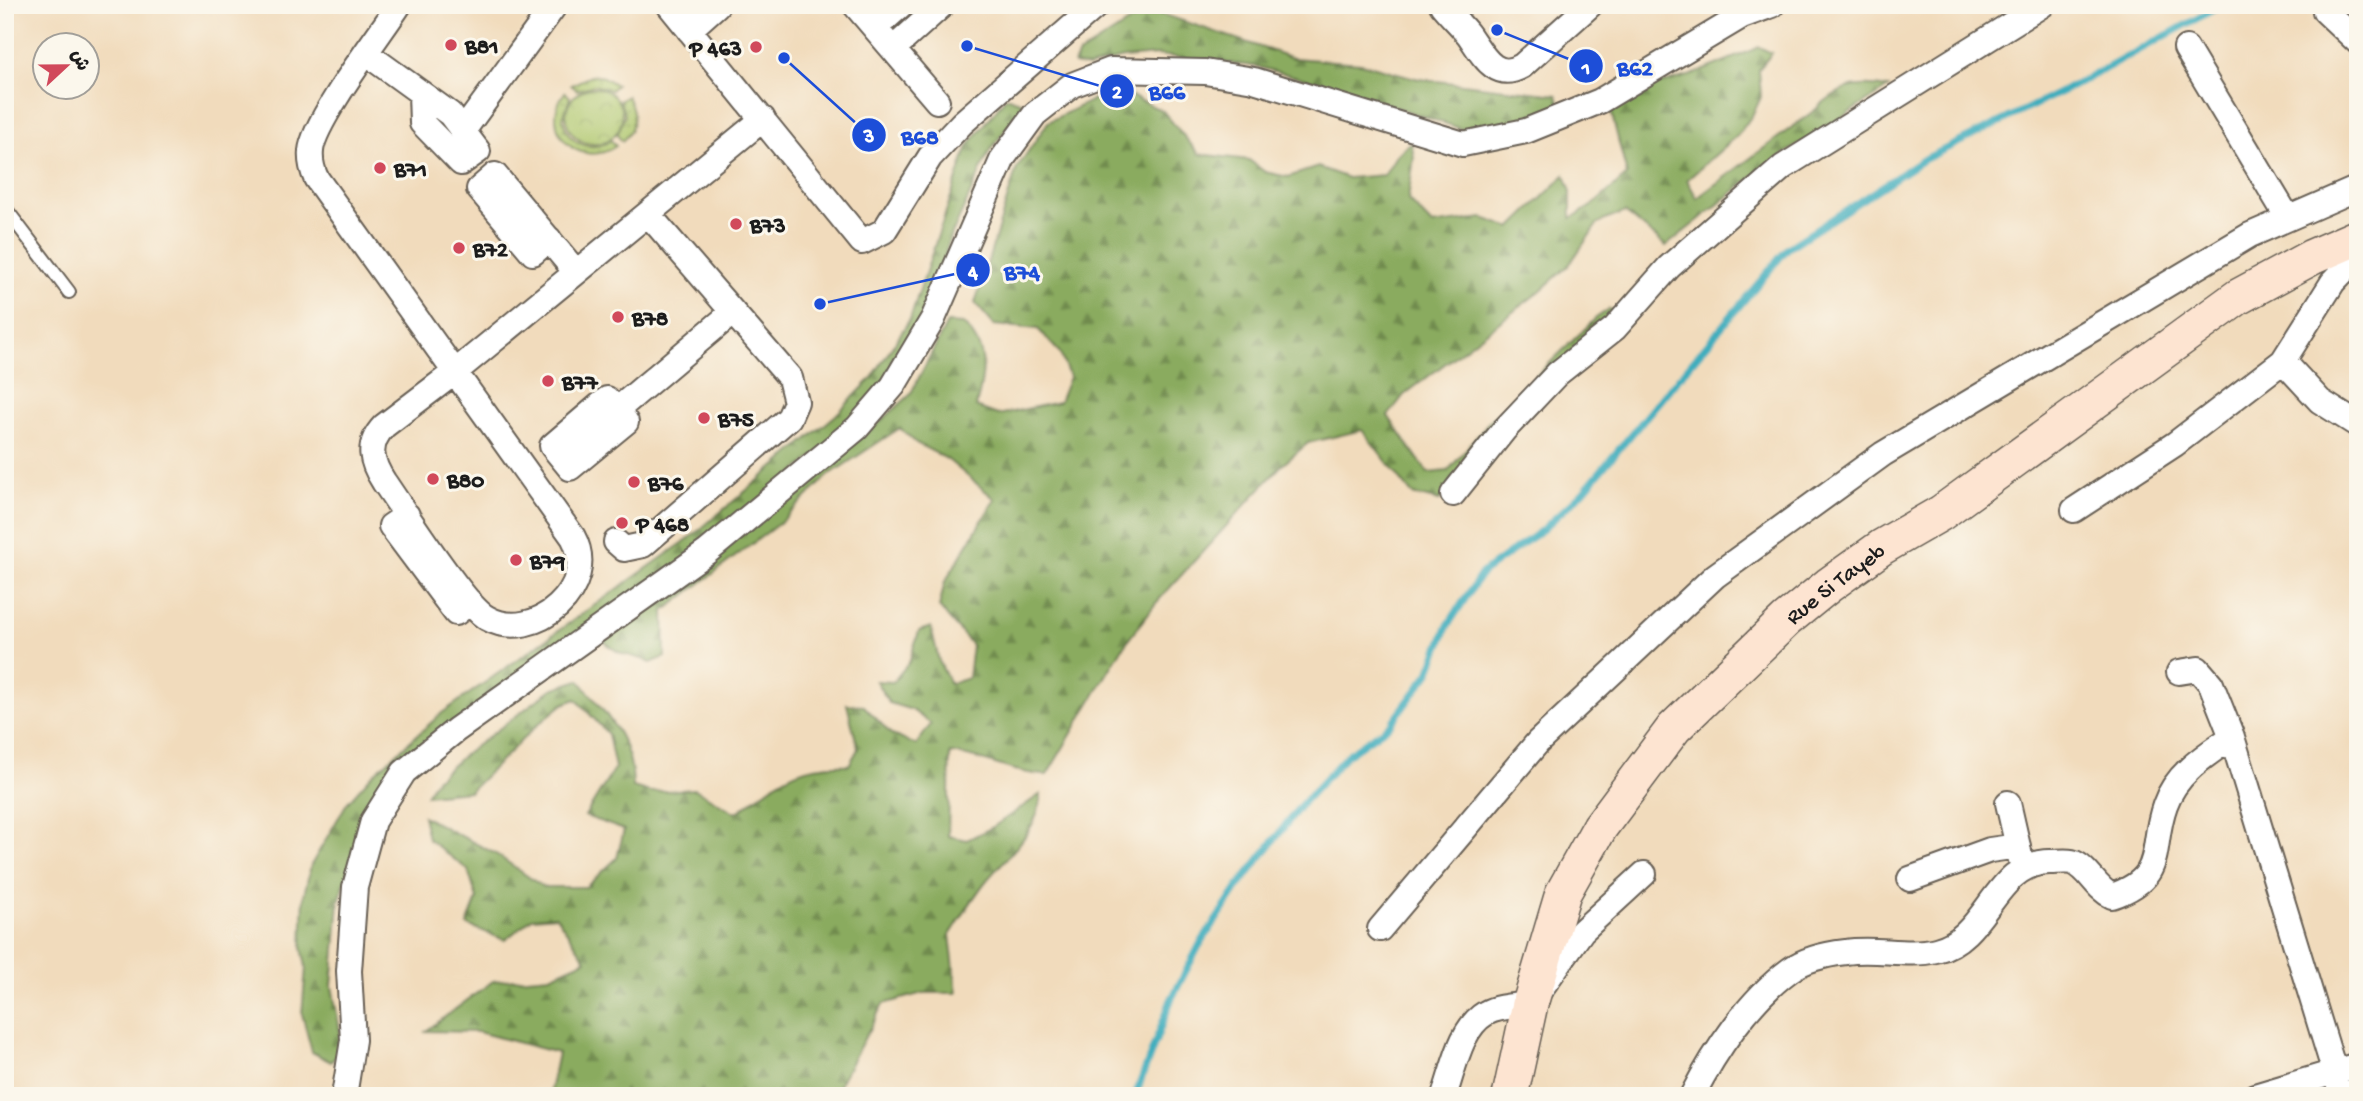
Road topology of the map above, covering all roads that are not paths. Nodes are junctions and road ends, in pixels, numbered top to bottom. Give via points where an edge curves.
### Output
1 (399, 5) edge
2 (555, 5) edge
3 (669, 5) edge
4 (717, 5) edge
5 (855, 5) edge
6 (901, 5) edge
7 (942, 5) edge
8 (1097, 5) edge
9 (1442, 5) edge
10 (1590, 5) edge
11 (1772, 5) edge
12 (2042, 5) edge
13 (2325, 11) dead end
14 (875, 28) junction
15 (689, 30) junction
16 (2358, 42) edge
17 (2186, 48) dead end
18 (893, 49) junction
19 (367, 54) junction
20 (937, 101) dead end
21 (763, 119) junction
22 (2358, 188) edge
23 (5, 208) edge
24 (648, 214) junction
25 (2288, 218) junction
26 (2358, 237) edge
27 (549, 239) dead end
28 (2358, 256) edge
29 (576, 272) junction
30 (69, 292) dead end
31 (733, 312) junction
32 (2283, 360) junction
33 (455, 372) junction
34 (2358, 425) edge
35 (561, 457) dead end
36 (1453, 494) dead end
37 (2074, 509) dead end
38 (616, 542) dead end
39 (2179, 672) dead end
40 (2232, 737) junction
41 (2008, 803) dead end
42 (2021, 857) junction
43 (1644, 874) dead end
44 (1910, 879) dead end
45 (1380, 929) dead end
46 (1530, 1004) junction
47 (2358, 1065) edge
48 (2334, 1071) junction
49 (344, 1096) edge
50 (1444, 1096) edge
51 (1510, 1096) edge
52 (1692, 1096) edge
53 (2255, 1096) edge
54 (2342, 1096) edge

1 - 19 street
2 - 19 street via 463,131 450,114
3 - 15 street
4 - 15 street
5 - 14 street
6 - 14 street
7 - 18 street
8 - 21 street via 962,122 930,157 884,231 862,242
9 - 10 street via 1476,50 1494,67 1509,71 1522,66
11 - 49 street via 1742,16 1600,101 1527,131 1463,144 1254,80 1205,72 1111,70 1072,85 1035,114 1003,158 933,319 893,386 857,428 708,552 456,730 404,772 373,821 355,887 349,971 353,1040
12 - 36 street via 1783,167 1668,267 1615,328 1557,374
13 - 16 street
14 - 18 street
15 - 21 street
17 - 25 street
18 - 20 street
19 - 33 street via 314,136 311,167
21 - 24 street
22 - 25 street
23 - 30 lane
24 - 29 street
24 - 31 street
25 - 45 street via 2250,235 1883,454 1715,576 1538,742
26 - 46 main road, Rue Si Tayeb via 2238,297 1941,513 1882,547 1786,620 1674,728 1600,827 1563,893
27 - 29 street
28 - 32 street via 2333,282
29 - 33 street
31 - 35 street via 703,337 714,350 664,392 653,379 616,410 607,400 552,446
31 - 38 street via 790,378 796,392 792,412 643,545 624,549
32 - 34 street via 2320,401
32 - 37 street via 2175,444
33 - 33 street via 573,537 580,559 576,584 568,596 529,623 501,624 470,603 374,467 370,449 375,436
39 - 40 street via 2199,669 2211,684
40 - 42 street via 2190,767 2171,795 2165,805 2155,862 2140,884 2112,895 2101,891 2073,862
40 - 48 street
41 - 42 street
42 - 44 street via 1990,850
42 - 52 street via 1968,932 1937,950 1848,951 1791,969 1753,1004
43 - 46 street via 1582,931
46 - 50 street via 1488,1011 1475,1021
46 - 51 main road, Rue Si Tayeb
47 - 48 street
48 - 53 street
48 - 54 street

